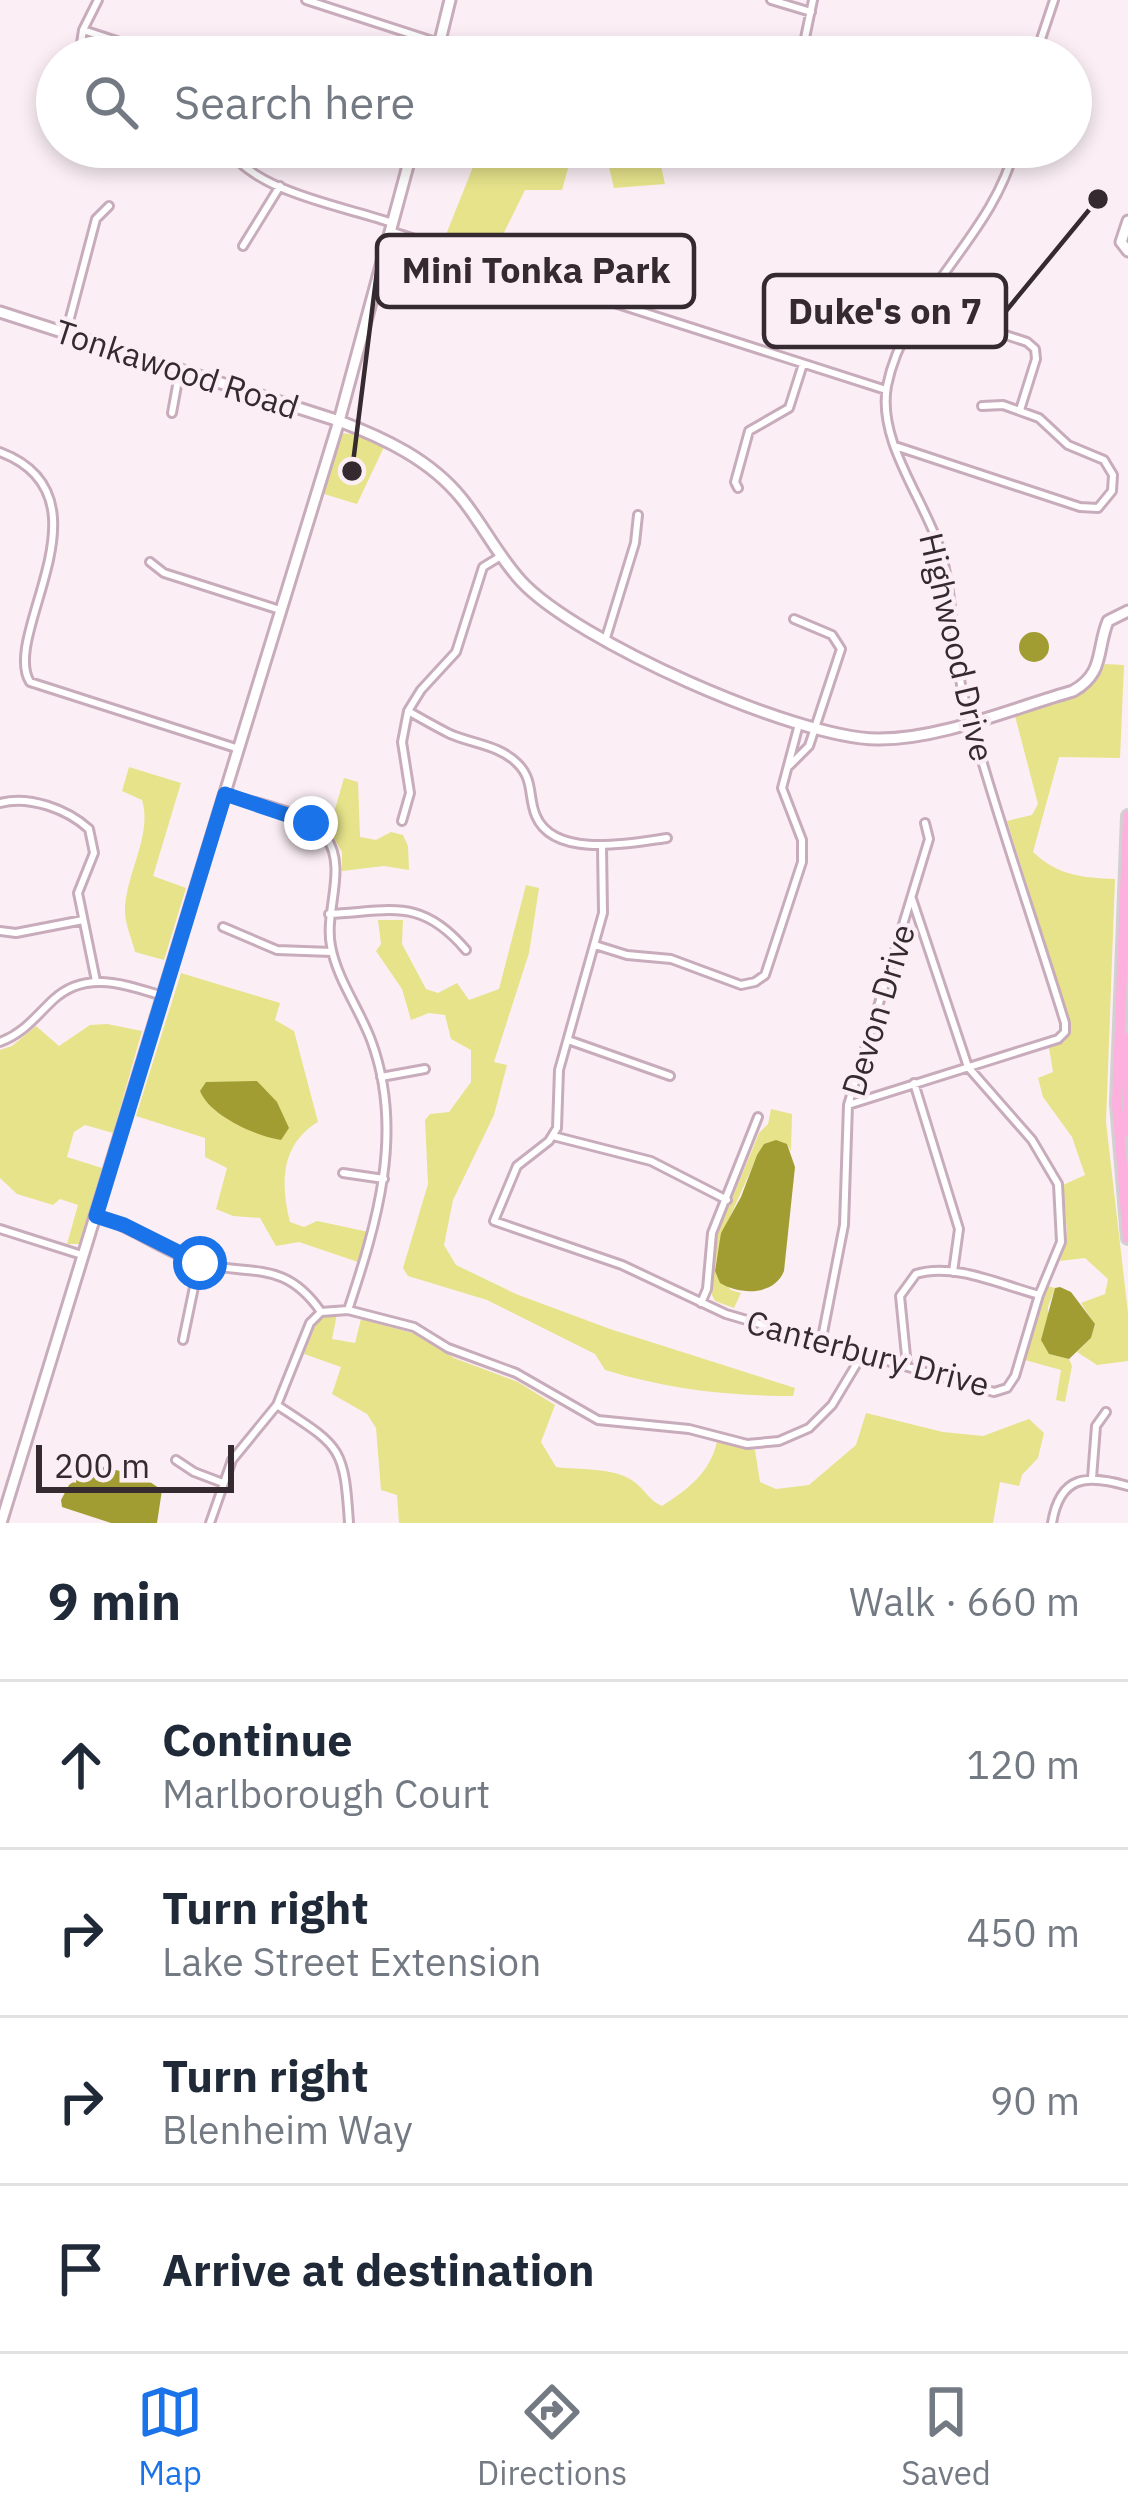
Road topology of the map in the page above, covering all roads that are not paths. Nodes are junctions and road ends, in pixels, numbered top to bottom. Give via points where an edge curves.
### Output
1 (98, 0) edge
2 (305, 0) edge
3 (451, 0) edge
4 (771, 0) edge
5 (814, 0) edge
6 (1054, 0) edge
7 (811, 12) junction
8 (83, 30) junction
9 (82, 36) edge
10 (101, 36) edge
11 (415, 36) edge
12 (441, 36) edge
13 (806, 36) edge
14 (1042, 36) edge
15 (248, 168) edge
16 (407, 168) edge
17 (1007, 168) edge
18 (280, 186) junction
19 (109, 206) dead end
20 (1128, 221) edge
21 (391, 227) junction
22 (243, 247) dead end
23 (1128, 251) edge
24 (934, 293) junction
25 (0, 312) edge
26 (65, 333) junction
27 (803, 364) junction
28 (180, 369) junction
29 (886, 390) junction
30 (982, 406) dead end
31 (1020, 410) junction
32 (172, 413) dead end
33 (339, 421) junction
34 (896, 446) junction
35 (0, 452) edge
36 (738, 488) dead end
37 (638, 515) dead end
38 (40, 522) dead end
39 (501, 556) junction
40 (150, 562) dead end
41 (280, 610) junction
42 (1128, 611) edge
43 (794, 619) dead end
44 (605, 641) junction
45 (14, 671) dead end
46 (408, 711) junction
47 (970, 721) junction
48 (799, 724) junction
49 (816, 728) junction
50 (239, 749) junction
51 (787, 768) junction
52 (225, 794) junction
53 (0, 803) edge
54 (1128, 816) edge
55 (402, 821) dead end
56 (925, 823) dead end
57 (667, 838) dead end
58 (602, 846) junction
59 (912, 899) junction
60 (329, 914) junction
61 (83, 920) junction
62 (223, 927) dead end
63 (0, 931) edge
64 (595, 945) junction
65 (466, 950) dead end
66 (332, 952) junction
67 (96, 981) junction
68 (163, 996) junction
69 (1128, 1038) edge
70 (568, 1040) junction
71 (0, 1042) edge
72 (968, 1066) junction
73 (425, 1069) dead end
74 (670, 1076) dead end
75 (381, 1077) junction
76 (914, 1083) junction
77 (848, 1105) junction
78 (758, 1117) dead end
79 (1128, 1132) edge
80 (553, 1136) junction
81 (343, 1173) dead end
82 (384, 1178) junction
83 (727, 1200) junction
84 (96, 1216) junction
85 (0, 1228) edge
86 (1128, 1238) edge
87 (82, 1255) junction
88 (200, 1263) junction
89 (953, 1272) junction
90 (1039, 1295) junction
91 (700, 1303) junction
92 (348, 1310) junction
93 (321, 1312) junction
94 (183, 1340) dead end
95 (821, 1343) junction
96 (862, 1355) junction
97 (907, 1368) junction
98 (278, 1405) junction
99 (1106, 1412) dead end
100 (176, 1460) dead end
101 (1093, 1478) junction
102 (223, 1483) junction
103 (1128, 1486) edge
104 (1, 1523) edge
105 (211, 1523) edge
106 (349, 1523) edge
107 (1052, 1523) edge

1 - 8 street
2 - 11 street
3 - 12 street
4 - 7 street
5 - 7 street
6 - 14 street
7 - 13 street
8 - 9 street
8 - 10 street
15 - 18 street
16 - 21 street
17 - 24 street
18 - 21 street
18 - 22 street
19 - 26 street via 96,219
20 - 23 street via 1121,242
21 - 27 street
21 - 33 street
24 - 29 street via 903,342
24 - 31 street via 966,322 1035,349
25 - 26 street, Tonkawood Road
26 - 28 street, Tonkawood Road
27 - 29 street
27 - 36 street via 789,408 749,431
28 - 32 street
28 - 33 street, Tonkawood Road
29 - 34 street, Highwood Drive
30 - 31 street
31 - 34 street via 1108,465 1112,491 1098,508
33 - 39 street, Tonkawood Road via 388,441 441,477
33 - 41 street
34 - 47 street, Highwood Drive via 940,551
35 - 38 street via 34,475
37 - 44 street
39 - 44 street, Tonkawood Road via 540,599
39 - 46 street via 483,567 456,652
40 - 41 street
41 - 50 street
42 - 47 street, Tonkawood Road via 1108,621 1099,664 1085,683
43 - 49 street via 832,635 842,649
44 - 48 street, Tonkawood Road
45 - 50 street
46 - 55 street via 402,736 410,793
46 - 58 street via 506,754 528,778 541,826
47 - 49 street, Tonkawood Road via 886,739
47 - 72 street, Highwood Drive via 1065,1032
48 - 49 street, Tonkawood Road
48 - 51 street
49 - 51 street via 807,751
50 - 52 street
51 - 64 street via 783,794 802,862 760,980 740,985 681,962
52 - 60 street via 299,818 327,838 336,864
52 - 68 street
53 - 61 street via 36,802 89,829 94,853 78,893
54 - 86 main road via 1117,1104
56 - 59 street, Devon Drive via 929,839
57 - 58 street
58 - 64 street
59 - 72 street, Canterbury Drive
59 - 77 street, Devon Drive
60 - 65 street via 416,912 442,924
60 - 66 street
61 - 63 street
61 - 67 street
62 - 66 street via 277,950
64 - 70 street
66 - 75 street
67 - 68 street
67 - 71 street via 58,995 27,1028
68 - 84 street
69 - 79 main road
70 - 74 street
70 - 80 street
72 - 76 street
72 - 90 street, Canterbury Drive via 1032,1140 1058,1184 1063,1233
73 - 75 street
75 - 82 street
76 - 77 street
76 - 89 street via 959,1228
77 - 95 street, Devon Drive via 844,1225
78 - 83 street
80 - 83 street via 651,1161
80 - 91 street, Canterbury Drive via 517,1166 494,1221 622,1265
81 - 82 street
82 - 92 street
83 - 91 street via 708,1247
84 - 87 street
84 - 88 street
85 - 87 street
87 - 104 street
88 - 93 street via 287,1279
88 - 94 street
89 - 90 street
89 - 97 street via 916,1274 903,1288
90 - 97 street, Canterbury Drive via 1015,1376 1001,1391
91 - 95 street, Canterbury Drive
92 - 93 street
92 - 96 street via 414,1328 517,1373 598,1420 747,1444 779,1442 809,1428
93 - 98 street
95 - 96 street, Canterbury Drive
96 - 97 street, Canterbury Drive
98 - 102 street via 236,1452
98 - 106 street via 338,1450
99 - 101 street via 1096,1426
100 - 102 street
101 - 103 street
101 - 107 street via 1061,1494
102 - 105 street

